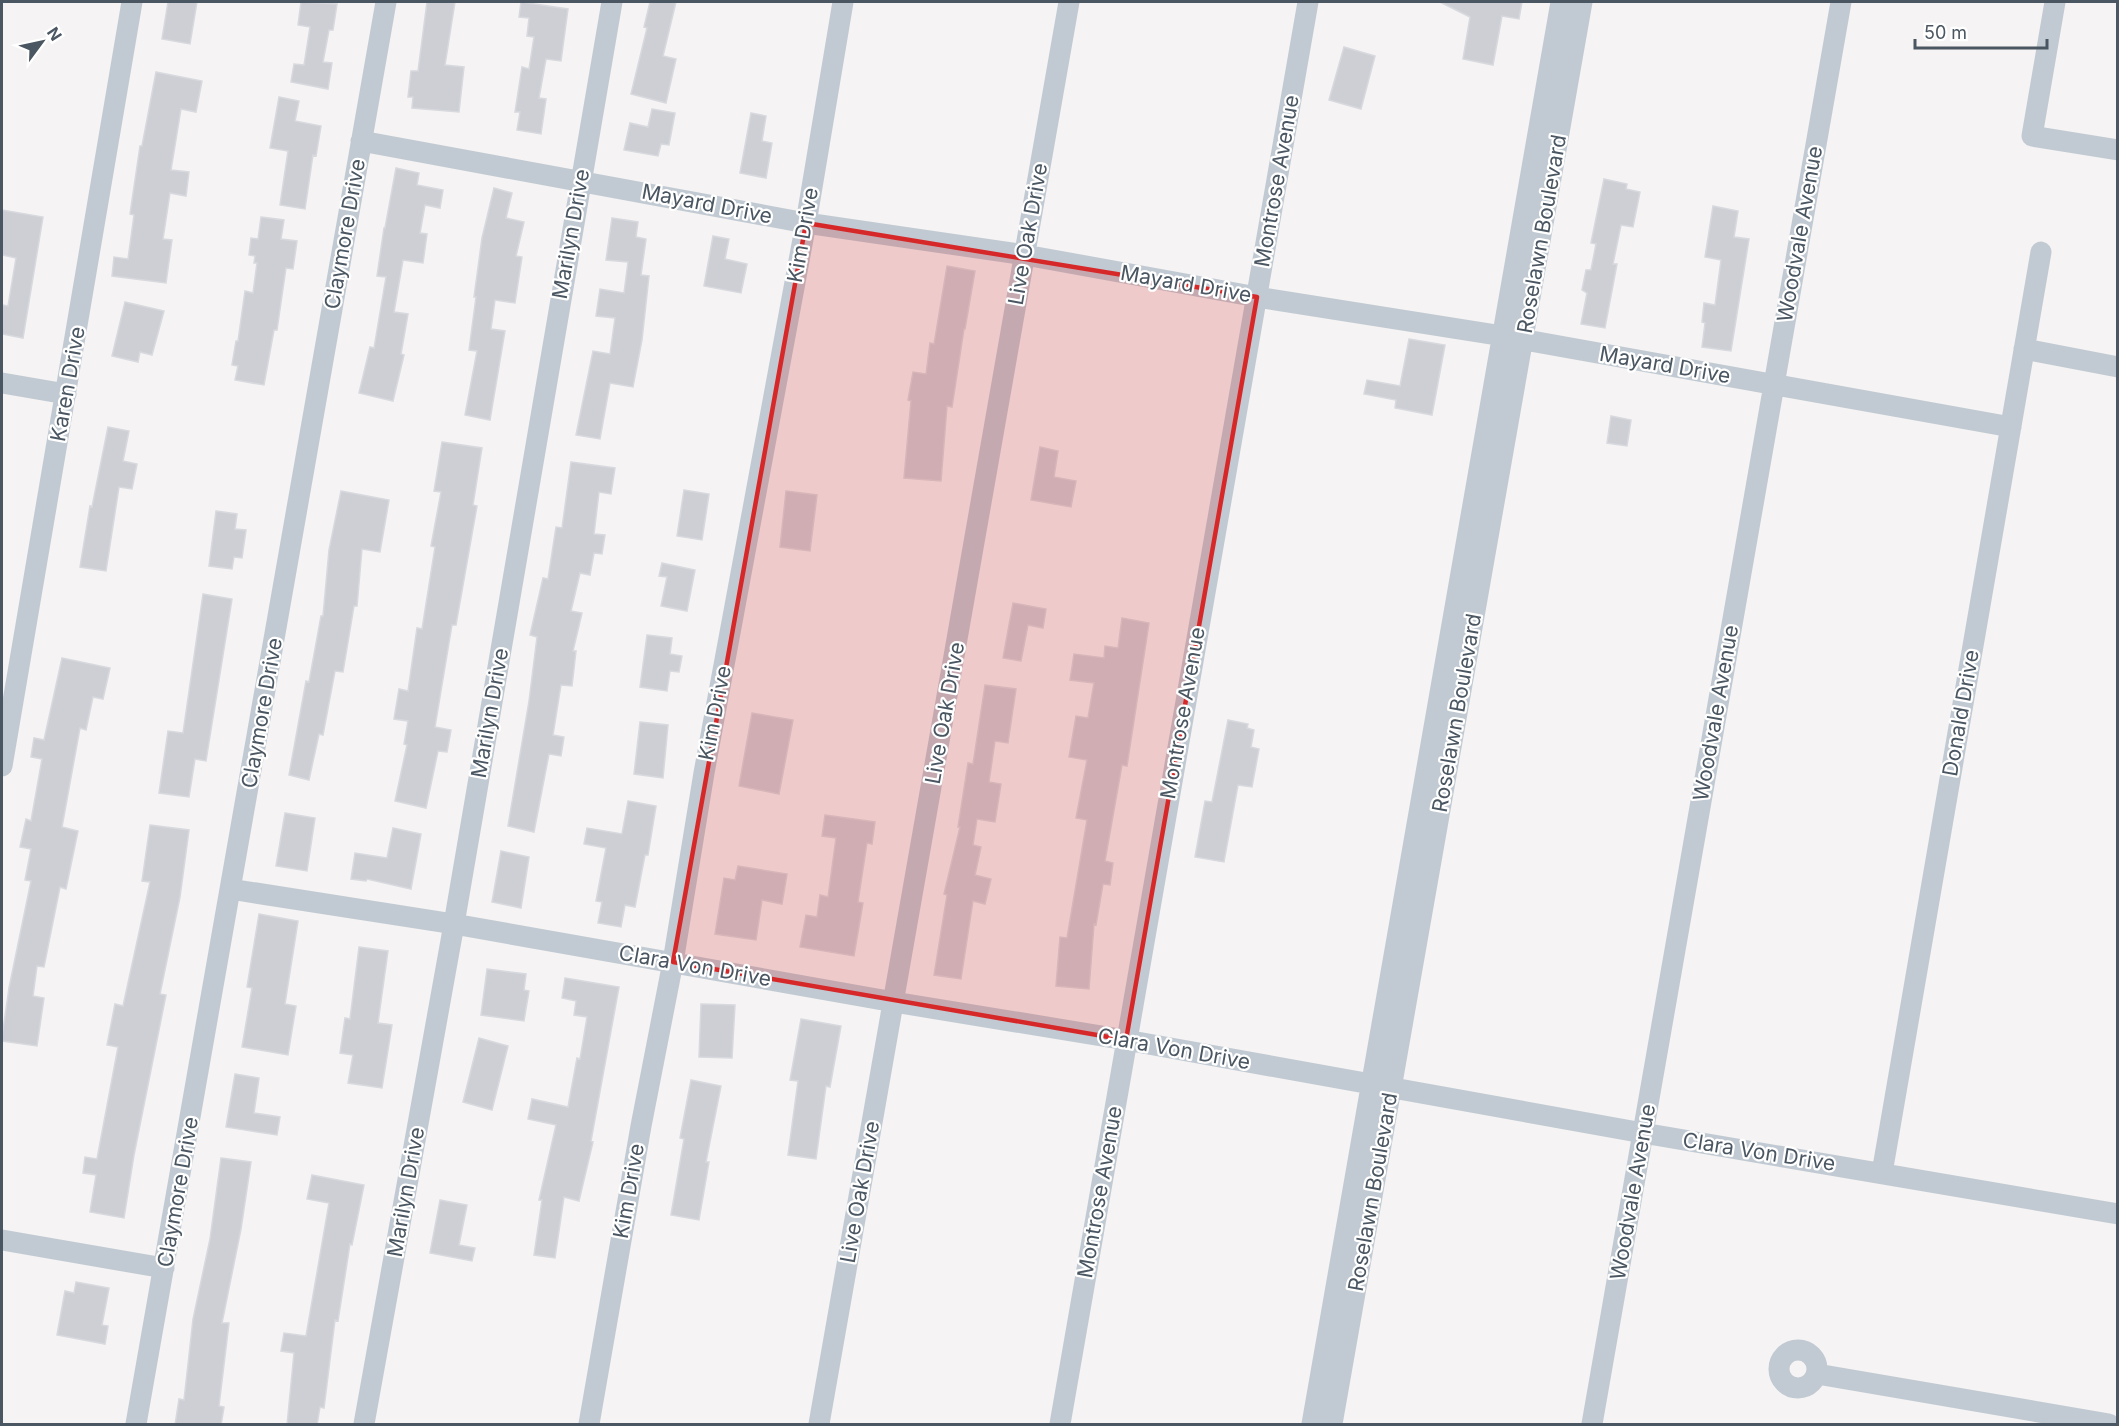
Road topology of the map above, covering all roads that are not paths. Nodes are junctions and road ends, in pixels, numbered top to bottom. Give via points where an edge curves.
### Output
1 (132, 2) edge
2 (386, 2) edge
3 (612, 2) edge
4 (843, 2) edge
5 (1069, 2) edge
6 (1308, 2) edge
7 (1561, 2) edge
8 (1582, 2) edge
9 (1841, 2) edge
10 (2055, 2) edge
11 (1551, 121) junction
12 (361, 141) junction
13 (2118, 150) edge
14 (580, 180) junction
15 (806, 223) junction
16 (2041, 252) dead end
17 (1025, 255) junction
18 (1257, 297) junction
19 (1503, 336) junction
20 (1523, 340) junction
21 (2024, 349) junction
22 (2118, 367) edge
23 (2, 383) edge
24 (1774, 384) junction
25 (66, 394) junction
26 (2011, 427) junction
27 (1479, 532) junction
28 (2, 766) edge
29 (230, 889) junction
30 (454, 924) junction
31 (673, 962) junction
32 (894, 1002) junction
33 (1126, 1040) junction
34 (1382, 1086) junction
35 (1643, 1133) junction
36 (1882, 1173) junction
37 (2118, 1214) edge
38 (2, 1240) edge
39 (164, 1268) junction
40 (1344, 1301) junction
41 (1817, 1374) dead end
42 (136, 1425) edge
43 (364, 1425) edge
44 (589, 1425) edge
45 (819, 1425) edge
46 (1060, 1425) edge
47 (1312, 1425) edge
48 (1332, 1425) edge
49 (1592, 1425) edge
50 (2109, 1425) edge

1 - 25 street, Karen Drive
2 - 12 street, Claymore Drive
3 - 14 street, Marilyn Drive
4 - 15 street, Kim Drive
5 - 17 street, Live Oak Drive
6 - 18 street, Montrose Avenue
7 - 11 street, Roselawn Boulevard
8 - 11 street, Roselawn Boulevard
9 - 24 street, Woodvale Avenue
10 - 13 street via 2032,136
11 - 19 street, Roselawn Boulevard
11 - 20 street, Roselawn Boulevard
12 - 14 street, Mayard Drive
12 - 29 street, Claymore Drive
14 - 15 street, Mayard Drive
14 - 30 street, Marilyn Drive
15 - 17 street, Mayard Drive
15 - 31 street, Kim Drive via 706,761
16 - 21 street, Donald Drive
17 - 18 street, Mayard Drive
17 - 32 street, Live Oak Drive
18 - 19 street, Mayard Drive
18 - 33 street, Montrose Avenue
19 - 20 street, Mayard Drive
19 - 27 street, Roselawn Boulevard
20 - 24 street, Mayard Drive
20 - 27 street, Roselawn Boulevard
21 - 22 street
21 - 26 street, Donald Drive
23 - 25 street
24 - 26 street, Mayard Drive
24 - 35 street, Woodvale Avenue
25 - 28 street, Karen Drive
26 - 36 street, Donald Drive
27 - 34 street, Roselawn Boulevard
29 - 30 street, Clara Von Drive
29 - 39 street, Claymore Drive
30 - 31 street, Clara Von Drive
30 - 43 street, Marilyn Drive
31 - 32 street, Clara Von Drive
31 - 44 street, Kim Drive
32 - 33 street, Clara Von Drive
32 - 45 street, Live Oak Drive
33 - 34 street, Clara Von Drive
33 - 46 street, Montrose Avenue
34 - 35 street, Clara Von Drive
34 - 40 street, Roselawn Boulevard
35 - 36 street, Clara Von Drive
35 - 49 street, Woodvale Avenue
36 - 37 street, Clara Von Drive
38 - 39 street
39 - 42 street, Claymore Drive
40 - 47 street, Roselawn Boulevard
40 - 48 street, Roselawn Boulevard
41 - 50 street

